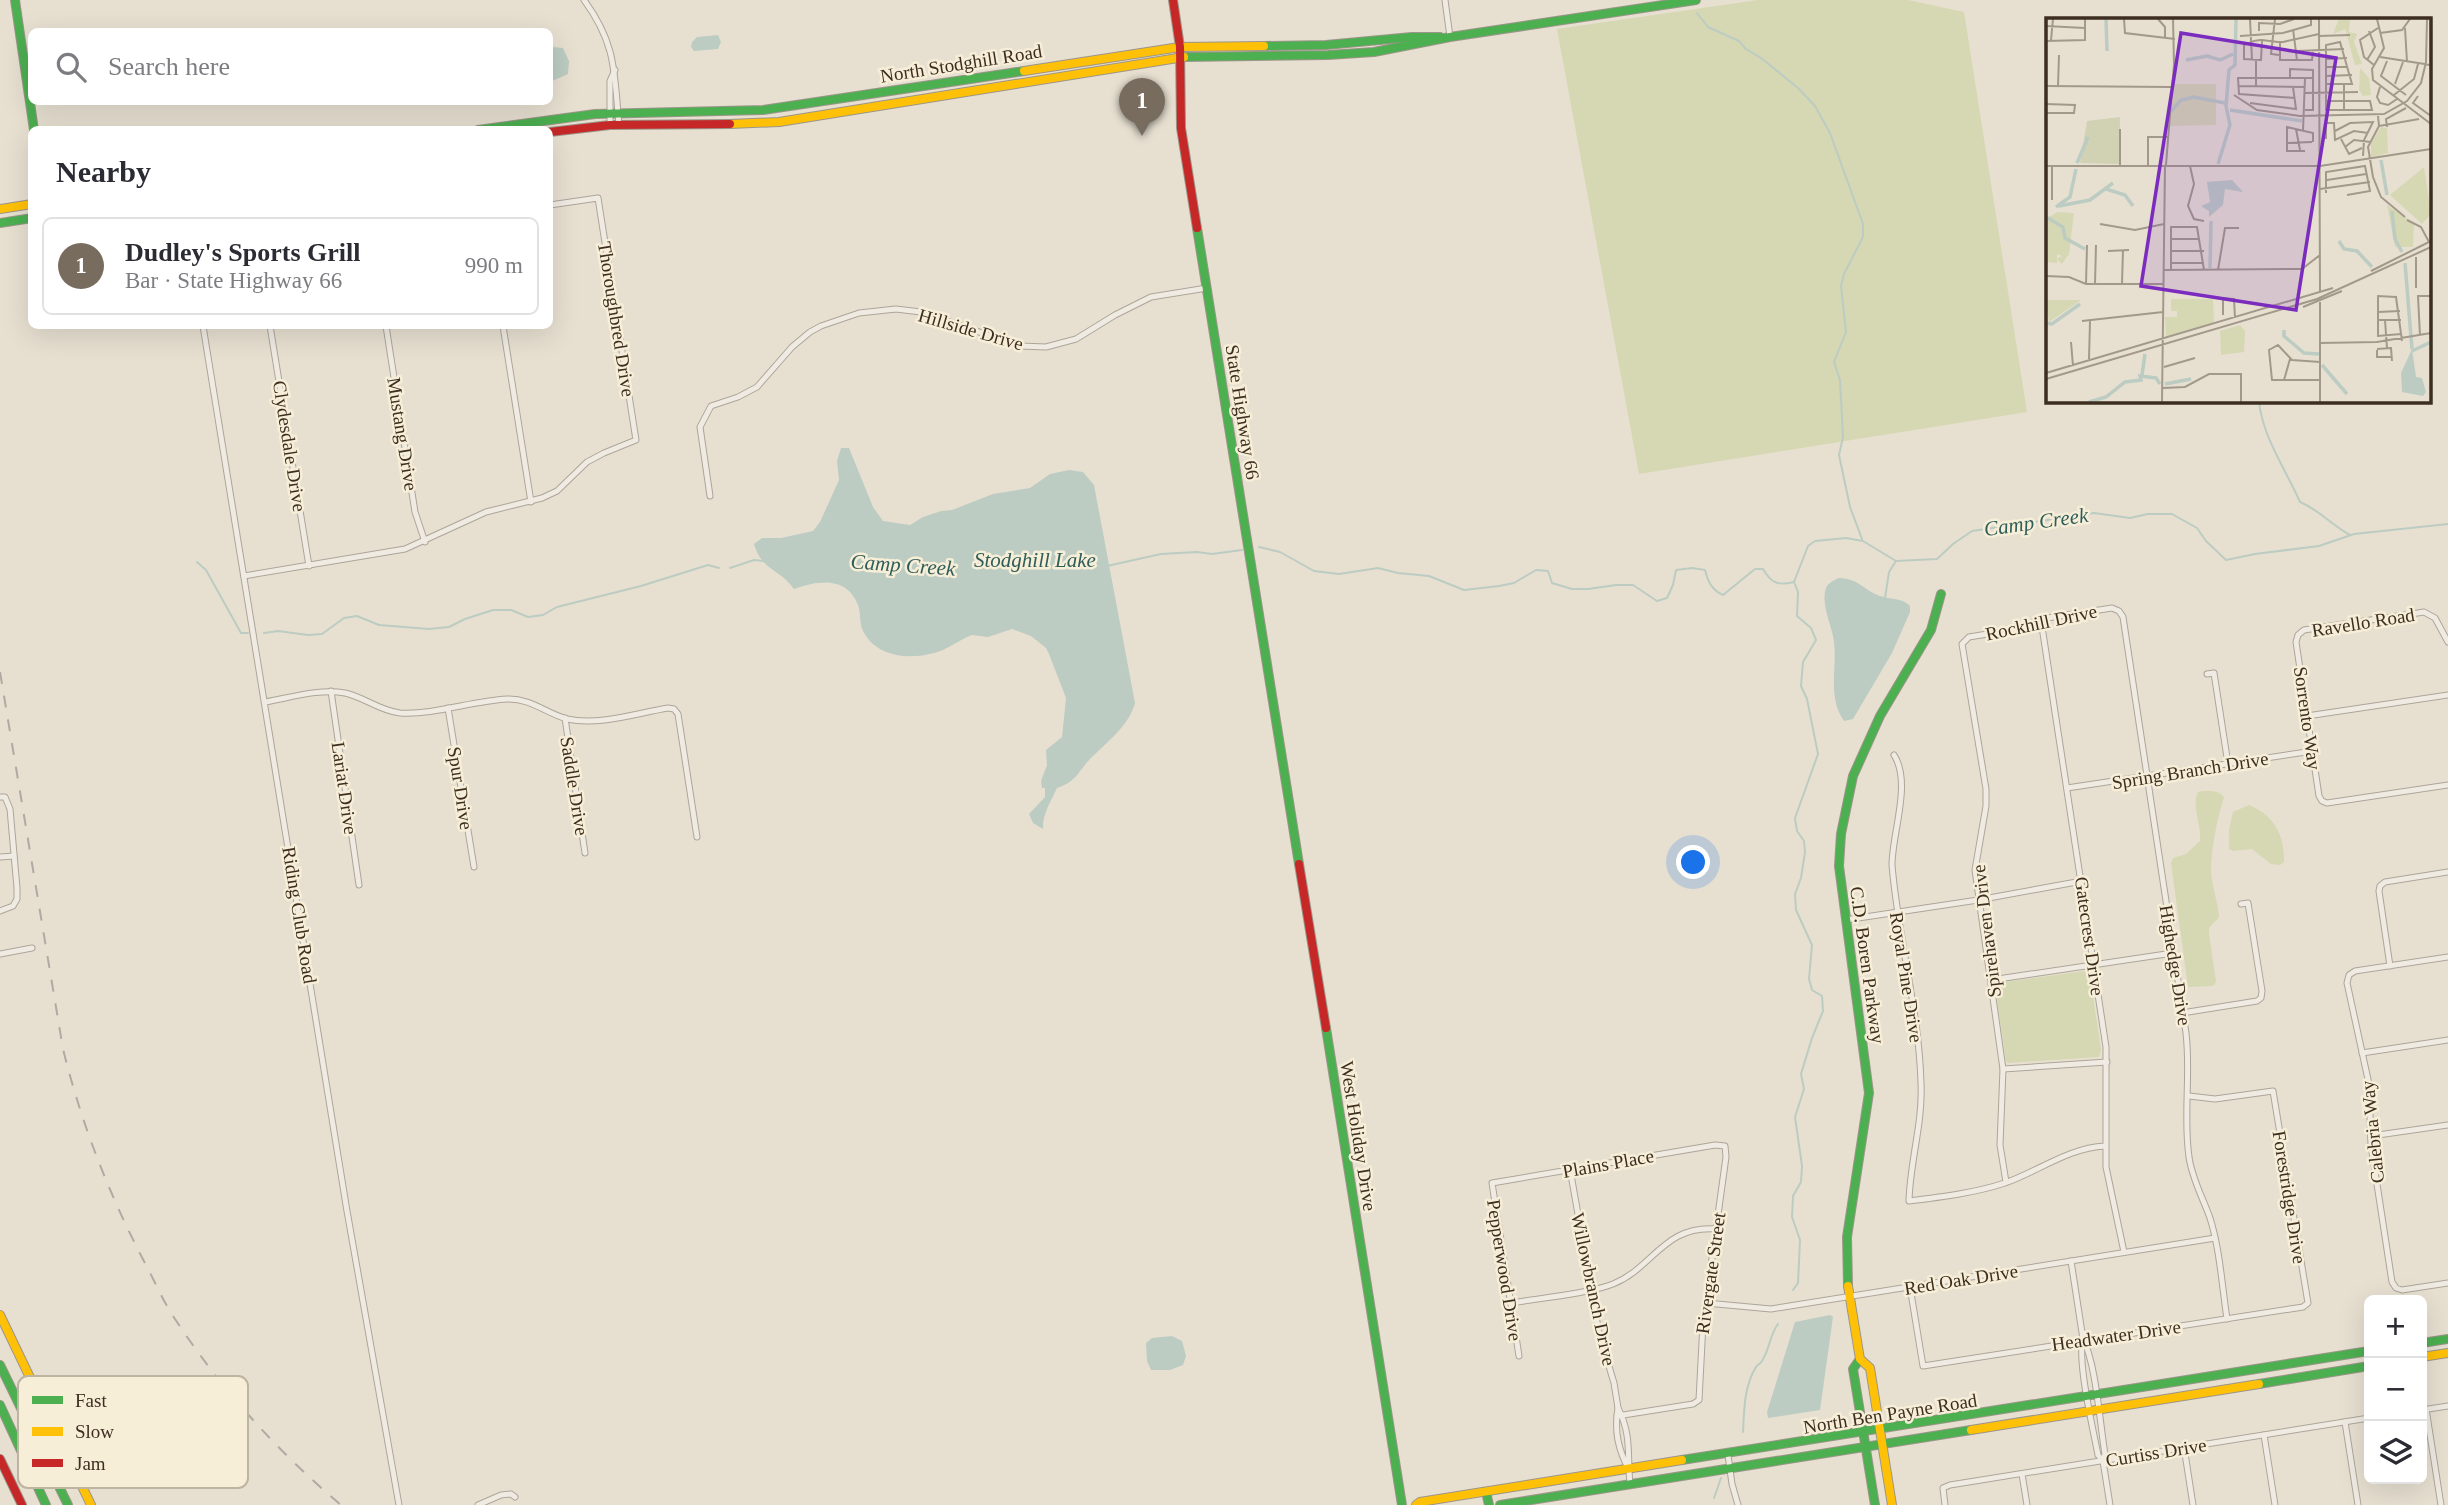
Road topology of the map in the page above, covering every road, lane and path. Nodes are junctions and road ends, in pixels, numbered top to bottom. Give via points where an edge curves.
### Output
1 (15, 0) edge
2 (584, 0) edge
3 (1173, 0) edge
4 (1445, 0) edge
5 (1696, 0) edge
6 (1450, 37) junction
7 (1180, 51) junction
8 (28, 89) edge
9 (30, 105) edge
10 (614, 113) junction
11 (614, 125) junction
12 (33, 126) edge
13 (503, 126) edge
14 (553, 132) edge
15 (28, 205) edge
16 (553, 205) edge
17 (0, 209) edge
18 (28, 219) edge
19 (0, 223) edge
20 (1207, 288) junction
21 (203, 329) edge
22 (270, 329) edge
23 (386, 329) edge
24 (503, 329) edge
25 (710, 496) dead end
26 (531, 502) junction
27 (425, 542) junction
28 (309, 566) junction
29 (244, 576) junction
30 (1941, 594) dead end
31 (2119, 611) joint
32 (2040, 620) junction
33 (2298, 635) joint
34 (1963, 640) joint
35 (2448, 642) edge
36 (2207, 674) dead end
37 (331, 691) junction
38 (2448, 695) edge
39 (265, 702) junction
40 (448, 708) junction
41 (2307, 716) junction
42 (565, 718) junction
43 (2312, 751) junction
44 (1894, 755) dead end
45 (2228, 764) junction
46 (1285, 772) joint
47 (2147, 776) junction
48 (2448, 785) edge
49 (2067, 788) junction
50 (3, 797) edge
51 (696, 837) dead end
52 (585, 853) dead end
53 (14, 856) junction
54 (0, 857) edge
55 (474, 867) dead end
56 (2448, 872) edge
57 (2082, 881) junction
58 (359, 885) dead end
59 (1978, 900) junction
60 (2241, 904) dead end
61 (0, 911) edge
62 (1897, 912) junction
63 (1845, 920) junction
64 (32, 948) dead end
65 (2173, 953) junction
66 (0, 954) edge
67 (2448, 957) edge
68 (2094, 965) junction
69 (2390, 966) junction
70 (1991, 980) junction
71 (2182, 1013) junction
72 (2448, 1040) edge
73 (2362, 1054) junction
74 (2107, 1062) junction
75 (2003, 1069) junction
76 (2189, 1096) junction
77 (2448, 1125) edge
78 (2371, 1136) junction
79 (1725, 1146) joint
80 (2105, 1146) junction
81 (1570, 1169) junction
82 (2006, 1182) junction
83 (1492, 1183) joint
84 (1716, 1229) junction
85 (2215, 1238) junction
86 (2124, 1252) junction
87 (2071, 1261) junction
88 (2448, 1283) edge
89 (1910, 1287) junction
90 (1592, 1289) junction
91 (1849, 1297) junction
92 (1511, 1303) junction
93 (1706, 1303) junction
94 (2308, 1303) joint
95 (0, 1315) edge
96 (2227, 1319) junction
97 (2083, 1339) junction
98 (2448, 1339) edge
99 (2427, 1342) edge
100 (2364, 1352) edge
101 (2448, 1353) edge
102 (1519, 1356) dead end
103 (2427, 1356) edge
104 (1860, 1359) junction
105 (0, 1365) edge
106 (2364, 1367) edge
107 (29, 1376) edge
108 (2092, 1396) junction
109 (18, 1402) edge
110 (0, 1405) edge
111 (2448, 1406) edge
112 (2094, 1409) junction
113 (2427, 1410) edge
114 (1620, 1416) junction
115 (2364, 1419) edge
116 (2426, 1421) edge
117 (2345, 1422) junction
118 (1880, 1431) junction
119 (1864, 1433) junction
120 (2264, 1435) junction
121 (18, 1444) edge
122 (1882, 1444) junction
123 (1866, 1446) junction
124 (2184, 1447) junction
125 (1728, 1454) junction
126 (0, 1459) edge
127 (2103, 1461) junction
128 (1729, 1468) junction
129 (1629, 1470) junction
130 (2022, 1474) junction
131 (1630, 1484) junction
132 (38, 1488) edge
133 (60, 1488) edge
134 (82, 1488) edge
135 (1486, 1492) junction
136 (515, 1497) dead end
137 (22, 1505) edge
138 (46, 1505) edge
139 (68, 1505) edge
140 (90, 1505) edge
141 (399, 1505) edge
142 (478, 1505) edge
143 (1402, 1505) edge
144 (1416, 1505) edge
145 (1489, 1505) edge
146 (1500, 1505) edge
147 (1738, 1505) edge
148 (1875, 1505) edge
149 (1892, 1505) edge
150 (1945, 1505) edge
151 (2027, 1505) edge
152 (2110, 1505) edge
153 (2193, 1505) edge
154 (2275, 1505) edge
155 (2358, 1505) edge
156 (2441, 1505) edge

1 - 8 main road
2 - 10 street via 604,32 615,70
3 - 7 main road, State Highway 66
4 - 6 street
5 - 6 main road, North Stodghill Road
6 - 7 main road, North Stodghill Road
7 - 10 main road, North Stodghill Road via 730,114
7 - 11 main road, North Stodghill Road via 779,122
7 - 20 main road, State Highway 66 via 1181,128
9 - 12 main road
10 - 11 street
10 - 13 main road, North Stodghill Road
11 - 14 main road, North Stodghill Road
15 - 17 main road
16 - 26 street, Thoroughbred Drive via 597,198 636,440 587,462 557,491
18 - 19 main road
20 - 25 street, Hillside Drive via 1151,297 1076,340 1046,347 1020,346 896,309 859,313 821,326 792,347 757,387 711,406 700,427
20 - 46 main road, State Highway 66
21 - 29 street, Riding Club Road
22 - 28 street, Clydesdale Drive
23 - 27 street, Mustang Drive via 415,512
24 - 26 street
26 - 27 street via 486,512
27 - 28 street
28 - 29 street
29 - 39 street, Riding Club Road
30 - 63 main road, C.D. Boren Parkway via 1931,629 1880,716 1853,776 1839,866
31 - 32 street, Rockhill Drive via 2112,608
31 - 47 street, Highedge Drive
32 - 34 street, Rockhill Drive
32 - 49 street, Gatecrest Drive
33 - 35 street, Ravello Road via 2304,630 2429,612
33 - 41 street, Sorrento Way
34 - 59 street, Spirehaven Drive via 1986,797 1975,870
36 - 45 street via 2214,673
37 - 39 street
37 - 40 street via 399,713
37 - 58 street, Lariat Drive
38 - 41 street
39 - 141 street, Riding Club Road
40 - 42 street via 507,699 526,701
40 - 55 street, Spur Drive
41 - 43 street, Sorrento Way
42 - 51 street via 595,721 674,709
42 - 52 street, Saddle Drive
43 - 45 street, Spring Branch Drive
43 - 48 street, Sorrento Way via 2319,796 2328,803
44 - 62 street, Royal Pine Drive via 1901,785 1892,853
45 - 47 street, Spring Branch Drive
46 - 143 main road, West Holiday Drive
47 - 49 street, Spring Branch Drive
47 - 65 street, Highedge Drive
49 - 57 street, Gatecrest Drive
50 - 53 street via 10,808
53 - 54 street
53 - 61 street via 17,899
56 - 69 street via 2380,886
57 - 59 street
57 - 68 street, Gatecrest Drive
59 - 62 street
59 - 70 street, Spirehaven Drive
60 - 71 street via 2248,902 2261,998
62 - 63 street
62 - 82 street, Royal Pine Drive via 1922,1084 1909,1201
63 - 91 main road, C.D. Boren Parkway via 1869,1093 1848,1229
64 - 66 street
65 - 68 street
65 - 71 street, Highedge Drive
67 - 69 street
68 - 70 street
68 - 74 street, Gatecrest Drive
69 - 73 street, Calebria Way via 2349,975 2349,1000
70 - 75 street, Spirehaven Drive
71 - 76 street, Highedge Drive
72 - 73 street
73 - 78 street, Calebria Way via 2370,1092
74 - 75 street
74 - 80 street, Gatecrest Drive
75 - 82 street, Spirehaven Drive via 2000,1144
76 - 85 street, Highedge Drive via 2192,1172
76 - 94 street, Forestridge Drive via 2215,1099 2273,1091
77 - 78 street
78 - 88 street, Calebria Way via 2392,1282 2402,1290
79 - 81 street, Plains Place
79 - 84 street, Rivergate Street
80 - 82 street via 2075,1151
80 - 86 street, Gatecrest Drive
81 - 83 street, Plains Place
81 - 90 street, Willowbranch Drive
83 - 92 street, Pepperwood Drive
84 - 90 street via 1672,1239 1630,1275
84 - 93 street, Rivergate Street
85 - 86 street, Red Oak Drive
85 - 96 street, Highedge Drive
86 - 87 street, Red Oak Drive
87 - 89 street, Red Oak Drive
87 - 97 street
89 - 91 street, Red Oak Drive
89 - 97 street, Headwater Drive via 1923,1366
90 - 92 street
90 - 114 street, Willowbranch Drive
91 - 93 street, Red Oak Drive via 1771,1309
91 - 104 main road, C.D. Boren Parkway
92 - 102 street, Pepperwood Drive
93 - 114 street, Rivergate Street via 1699,1399 1693,1404
94 - 96 street, Headwater Drive
95 - 107 main road
96 - 97 street, Headwater Drive
97 - 108 street via 2088,1348
98 - 99 main road
100 - 108 main road, North Ben Payne Road
101 - 103 main road
104 - 118 main road, C.D. Boren Parkway via 1870,1368
104 - 119 main road, C.D. Boren Parkway via 1853,1369
105 - 109 main road
106 - 112 main road, North Ben Payne Road
108 - 112 street
108 - 118 main road, North Ben Payne Road
110 - 121 main road
111 - 113 street
112 - 122 main road, North Ben Payne Road
112 - 127 street via 2098,1455
114 - 129 street, Willowbranch Drive via 1626,1423
114 - 129 street, Willowbranch Drive via 1615,1425 1620,1453
115 - 117 street, Curtiss Drive
116 - 156 street
117 - 120 street, Curtiss Drive
117 - 155 street
118 - 119 main road, North Ben Payne Road
118 - 122 main road, C.D. Boren Parkway
119 - 123 main road, C.D. Boren Parkway
119 - 125 main road, North Ben Payne Road
120 - 124 street, Curtiss Drive
120 - 154 street
122 - 123 main road, North Ben Payne Road
122 - 149 main road, C.D. Boren Parkway
123 - 128 main road, North Ben Payne Road
123 - 148 main road, C.D. Boren Parkway
124 - 127 street, Curtiss Drive
124 - 153 street
125 - 128 street
125 - 129 main road, North Ben Payne Road
126 - 137 main road
127 - 130 street, Curtiss Drive
127 - 152 street
128 - 131 main road, North Ben Payne Road
128 - 147 street
129 - 131 street, Willowbranch Drive
129 - 135 main road, North Ben Payne Road
130 - 150 street, Curtiss Drive via 1950,1485 1943,1488
130 - 151 street
131 - 146 main road, North Ben Payne Road
132 - 138 main road
133 - 139 main road
134 - 140 main road
135 - 144 main road, North Ben Payne Road
135 - 145 main road
136 - 142 street via 506,1494

